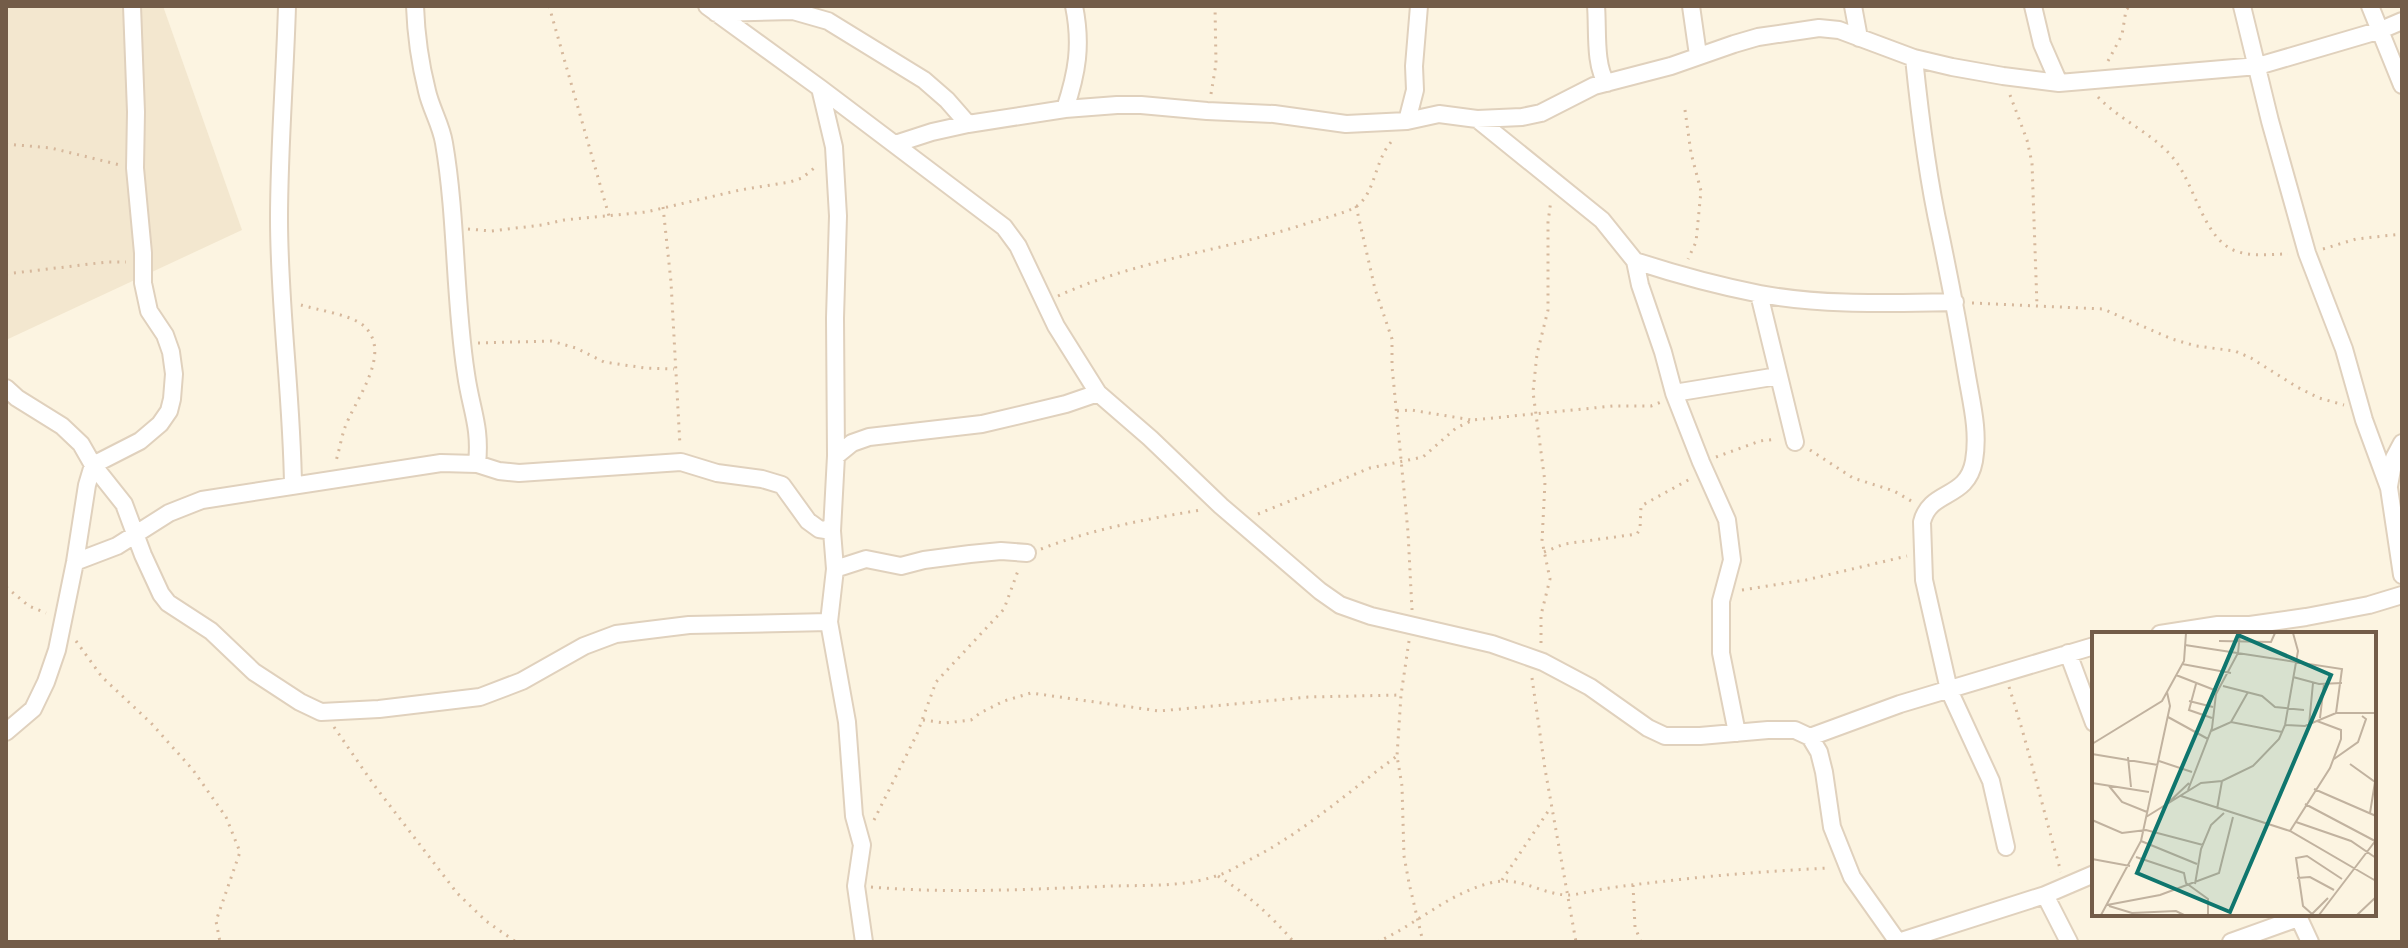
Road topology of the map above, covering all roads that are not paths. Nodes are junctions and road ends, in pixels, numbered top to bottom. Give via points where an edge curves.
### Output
1 (132, 6) edge
2 (287, 6) edge
3 (415, 6) edge
4 (1074, 6) edge
5 (1419, 6) edge
6 (1596, 6) edge
7 (1691, 6) edge
8 (1853, 6) edge
9 (2033, 6) edge
10 (2242, 6) edge
11 (2370, 6) edge
12 (711, 9) edge
13 (2402, 21) edge
14 (2381, 30) junction
15 (1859, 38) junction
16 (1698, 55) junction
17 (1914, 58) junction
18 (2258, 66) junction
19 (1607, 83) junction
20 (2059, 83) junction
21 (2402, 85) edge
22 (820, 88) junction
23 (1065, 109) junction
24 (1477, 119) junction
25 (1407, 121) junction
26 (968, 124) junction
27 (895, 144) junction
28 (1635, 261) junction
29 (1759, 294) junction
30 (1955, 302) junction
31 (1778, 376) junction
32 (6, 388) edge
33 (1098, 393) junction
34 (1674, 393) junction
35 (1795, 442) road end
36 (2402, 443) edge
37 (836, 456) junction
38 (477, 464) junction
39 (93, 465) junction
40 (293, 486) junction
41 (2389, 488) junction
42 (832, 531) junction
43 (136, 533) junction
44 (1027, 553) road end
45 (75, 562) junction
46 (835, 569) junction
47 (2402, 575) edge
48 (2402, 595) edge
49 (829, 622) junction
50 (2251, 629) edge
51 (2173, 632) edge
52 (2092, 647) edge
53 (2068, 653) junction
54 (1949, 690) junction
55 (2092, 716) edge
56 (6, 732) edge
57 (1737, 733) junction
58 (1810, 737) junction
59 (2006, 847) dead end
60 (2092, 875) edge
61 (2045, 895) junction
62 (2297, 916) edge
63 (864, 942) edge
64 (1898, 942) edge
65 (2069, 942) edge
66 (2231, 942) edge
67 (2310, 942) edge

1 - 39 street via 135,168 145,297 171,352 172,399 160,424 140,441
2 - 40 street via 279,219
3 - 38 street via 421,65 441,131 453,217 466,375 479,436
4 - 23 street via 1079,52
5 - 25 street via 1415,90
6 - 19 street via 1599,61
7 - 16 street
8 - 15 street
9 - 20 street
10 - 18 street
11 - 14 street
12 - 22 street
12 - 26 street via 793,11 828,21 924,80
13 - 14 street
14 - 18 street
14 - 21 street
15 - 16 street via 1819,28 1758,37
15 - 17 street
16 - 19 street
17 - 20 street
17 - 30 street via 1929,179
18 - 20 street
18 - 41 street via 2307,253
19 - 24 street via 1541,113
22 - 27 street
22 - 37 street via 834,147 838,216
23 - 25 street via 1141,105 1346,124
23 - 26 street
24 - 25 street via 1439,114
24 - 28 street via 1602,220
26 - 27 street
27 - 33 street via 1004,227
28 - 29 street
28 - 34 street
29 - 30 street via 1865,304
29 - 31 street
30 - 54 street via 1977,433 1974,462 1966,480 1926,509 1922,522 1924,580
31 - 34 street
31 - 35 street
32 - 39 street via 62,426
33 - 37 street via 982,424 869,437
33 - 57 street via 1239,522 1340,605 1536,659 1665,736
34 - 57 street via 1732,543 1721,601 1721,653
36 - 41 street
37 - 42 street
38 - 40 street via 441,463
38 - 42 street via 519,473 681,462 782,485 808,521
39 - 43 street via 124,504
39 - 45 street
40 - 43 street via 202,500
41 - 47 street
42 - 46 street
43 - 45 street
43 - 49 street via 168,603 211,631 254,672 321,712 480,697 616,634 689,625
44 - 46 street via 970,554 901,566 866,559
45 - 56 street via 46,682 33,709
46 - 49 street
48 - 50 street
49 - 63 street via 862,845 856,886
50 - 51 street via 2218,625
52 - 53 street
53 - 54 street
53 - 55 street
54 - 58 street
54 - 59 street via 1991,781
57 - 58 street via 1795,730
58 - 64 street via 1819,752 1832,827 1847,867
60 - 61 street
61 - 64 street
61 - 65 street
62 - 66 street
62 - 67 street

